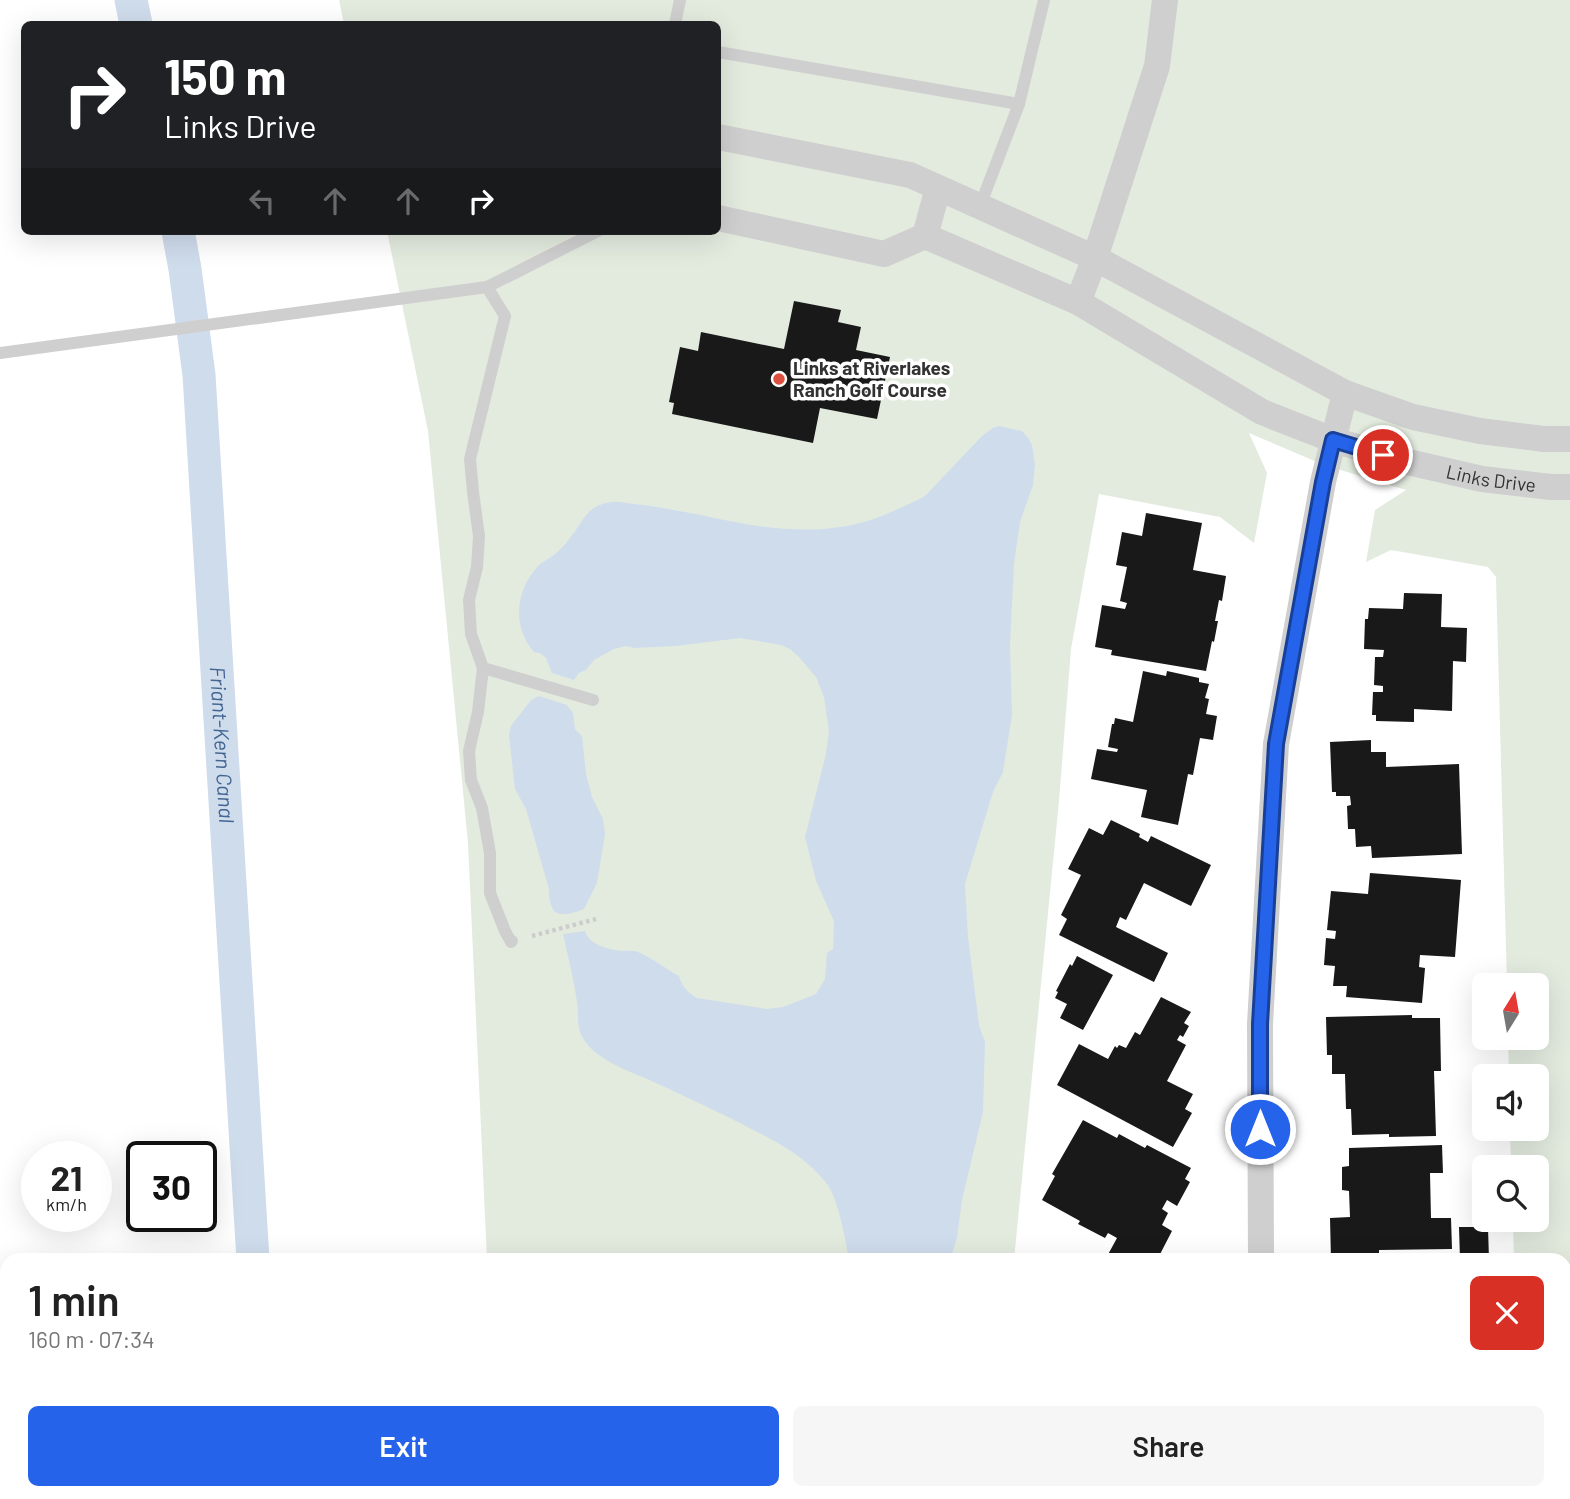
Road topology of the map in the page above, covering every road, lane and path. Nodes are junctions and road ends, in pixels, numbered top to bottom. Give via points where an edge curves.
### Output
1 (680, 0) edge
2 (1044, 0) edge
3 (1165, 0) edge
4 (676, 21) edge
5 (721, 53) edge
6 (1019, 104) junction
7 (721, 138) edge
8 (938, 188) junction
9 (979, 206) junction
10 (721, 219) edge
11 (590, 235) edge
12 (925, 236) junction
13 (1095, 258) junction
14 (486, 287) junction
15 (1078, 302) junction
16 (0, 353) edge
17 (1345, 393) junction
18 (1570, 439) edge
19 (1333, 440) junction
20 (1570, 487) edge
21 (482, 668) junction
22 (593, 700) dead end
23 (596, 919) dead end
24 (512, 942) joint
25 (1261, 1253) edge

1 - 4 lane
2 - 6 lane
3 - 13 street via 1157,66
5 - 6 lane
6 - 9 lane
7 - 8 street via 910,175
8 - 9 street
8 - 12 street
9 - 13 street
10 - 12 street via 884,254
11 - 14 lane
12 - 15 street, Links Drive
13 - 15 street
13 - 17 street
14 - 16 lane
14 - 21 lane via 505,316 470,459 479,536 468,600 471,634
15 - 19 street, Links Drive via 1262,412
17 - 18 street via 1413,417 1480,431
17 - 19 street
19 - 20 street, Links Drive via 1482,479
19 - 25 street via 1276,744 1260,1024
21 - 22 lane
21 - 24 lane via 469,751 471,780 482,808 490,853 490,893
23 - 24 path

